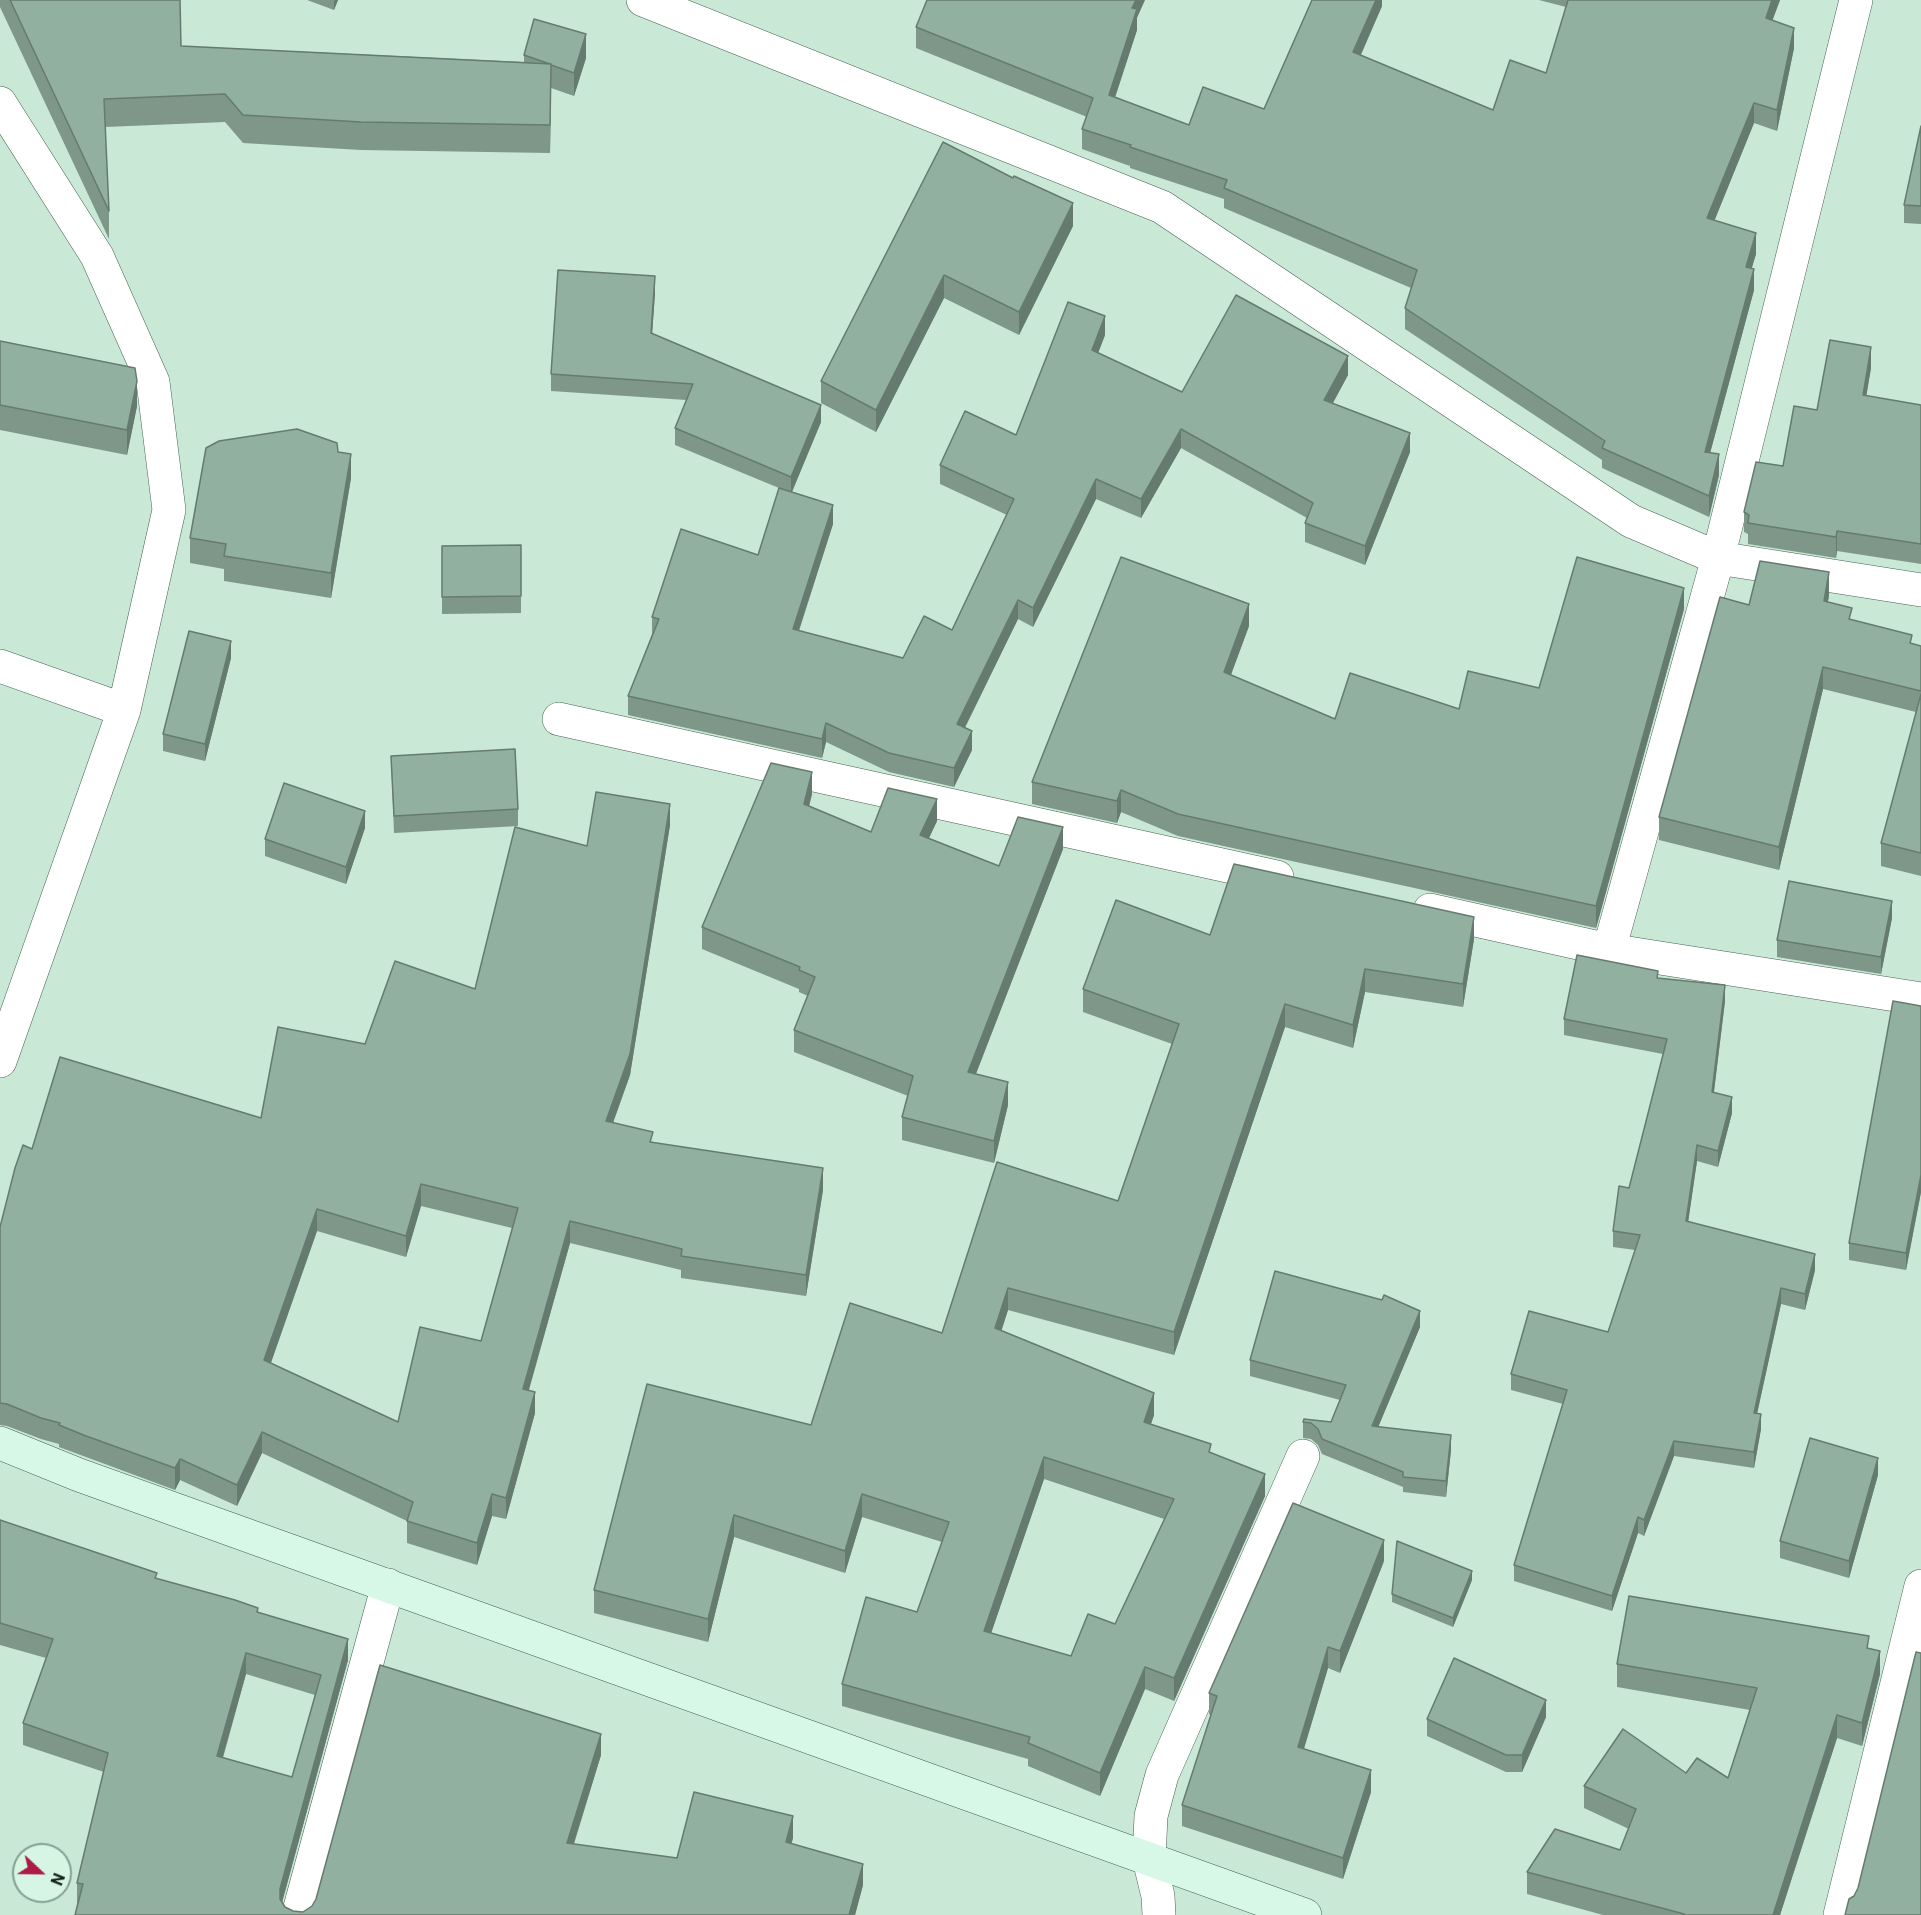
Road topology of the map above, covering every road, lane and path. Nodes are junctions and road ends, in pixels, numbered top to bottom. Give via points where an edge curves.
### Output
1 (643, 0) edge
2 (1856, 0) edge
3 (0, 103) edge
4 (1718, 558) junction
5 (1921, 590) edge
6 (0, 666) edge
7 (124, 710) junction
8 (559, 719) dead end
9 (1306, 883) edge
10 (1399, 903) edge
11 (1609, 950) junction
12 (1921, 999) edge
13 (0, 1061) edge
14 (0, 1443) edge
15 (1303, 1456) dead end
16 (388, 1585) junction
17 (1921, 1587) edge
18 (1149, 1859) junction
19 (298, 1915) edge
20 (1159, 1915) edge
21 (1305, 1915) edge
22 (1840, 1915) edge

1 - 4 street via 1162,207 1631,521
2 - 4 street
3 - 7 street via 97,256 153,382 169,510
4 - 5 street
4 - 11 street
6 - 7 street
7 - 13 street
8 - 9 street
10 - 11 street
11 - 12 street
14 - 16 street via 78,1475
15 - 18 street via 1162,1775 1151,1816
16 - 18 street
16 - 19 street
17 - 22 street
18 - 20 street
18 - 21 street

